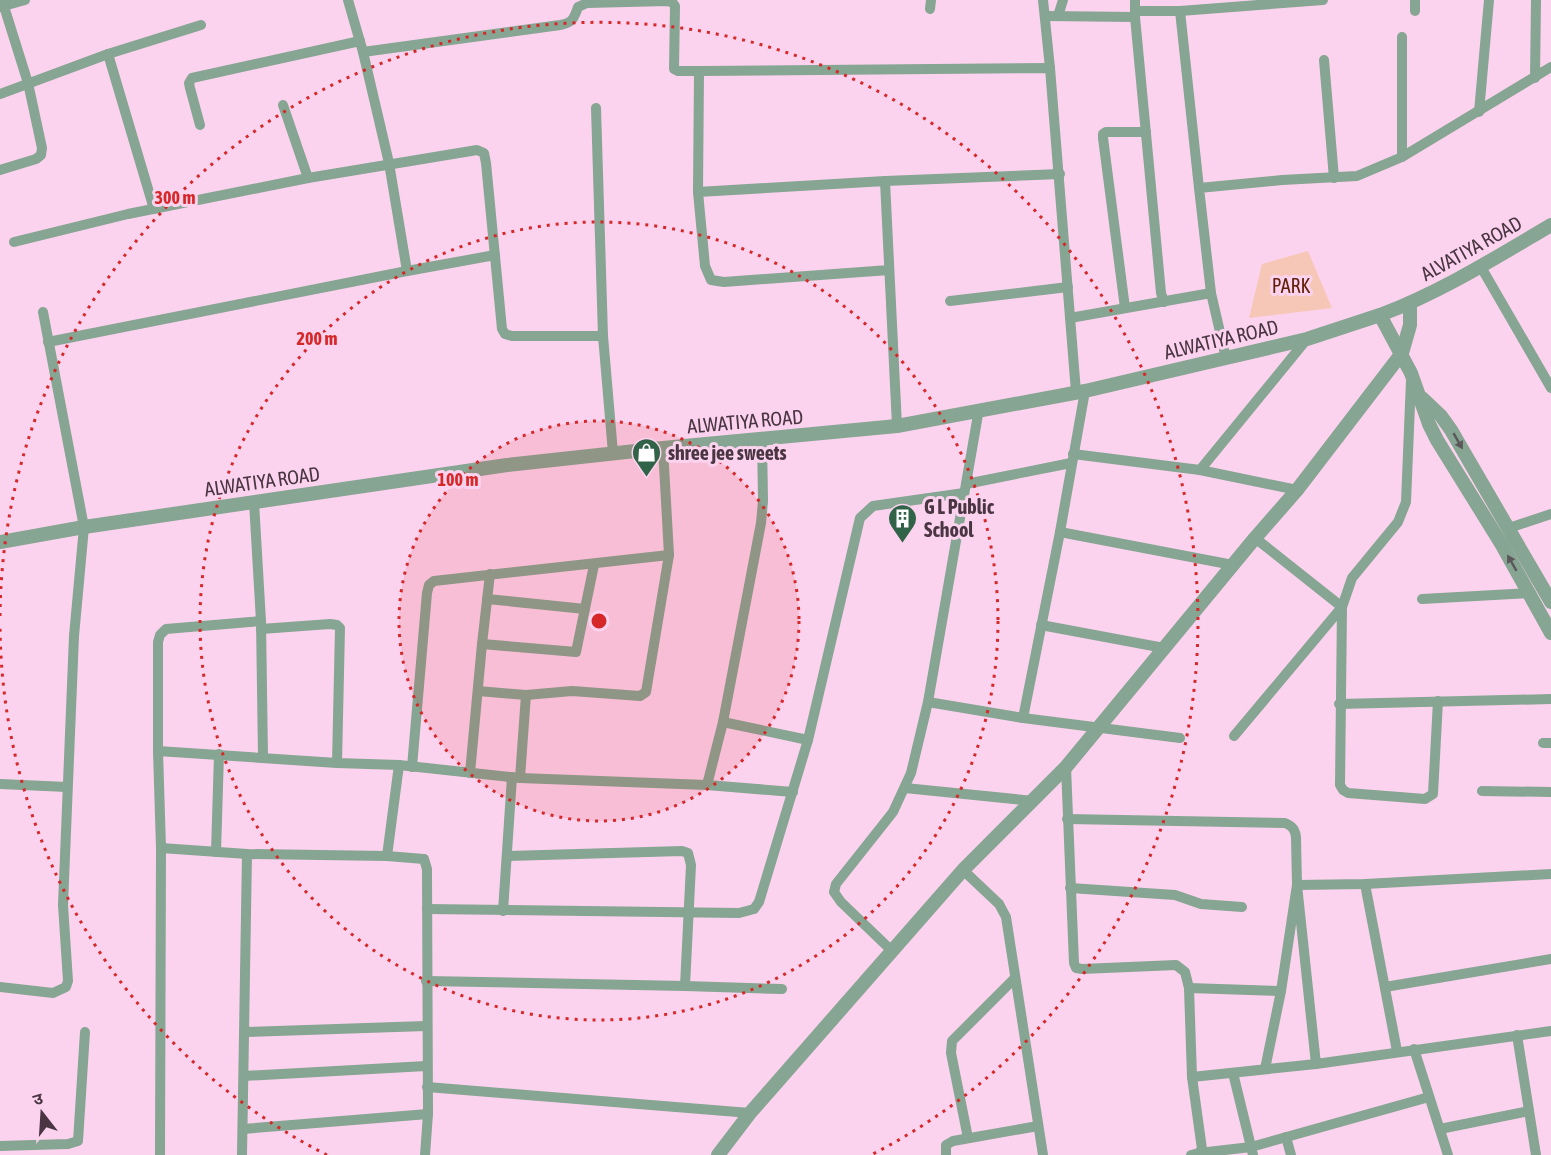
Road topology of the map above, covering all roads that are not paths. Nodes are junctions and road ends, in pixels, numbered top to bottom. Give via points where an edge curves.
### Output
1 (24, 0) edge
2 (348, 0) edge
3 (1043, 0) edge
4 (1063, 0) edge
5 (1323, 0) edge
6 (1489, 0) edge
7 (1536, 0) edge
8 (2, 4) edge
9 (1135, 10) edge
10 (1180, 11) junction
11 (1045, 16) junction
12 (1058, 16) junction
13 (201, 25) dead end
14 (1401, 37) dead end
15 (362, 47) junction
16 (108, 54) junction
17 (1324, 60) dead end
18 (1551, 67) edge
19 (1050, 68) junction
20 (699, 71) junction
21 (1535, 78) junction
22 (28, 83) junction
23 (0, 94) edge
24 (283, 105) dead end
25 (596, 108) dead end
26 (1479, 112) junction
27 (200, 125) dead end
28 (1146, 132) junction
29 (1402, 157) junction
30 (389, 163) junction
31 (0, 170) edge
32 (1060, 174) junction
33 (308, 178) junction
34 (1334, 178) junction
35 (885, 181) junction
36 (1199, 188) junction
37 (698, 192) junction
38 (154, 209) junction
39 (1551, 225) edge
40 (15, 242) dead end
41 (495, 255) junction
42 (1481, 267) junction
43 (407, 270) junction
44 (890, 270) junction
45 (1068, 287) junction
46 (1211, 293) junction
47 (950, 301) dead end
48 (1164, 302) junction
49 (1410, 304) junction
50 (1125, 308) junction
51 (44, 312) dead end
52 (1380, 315) junction
53 (1070, 318) junction
54 (603, 336) junction
55 (1307, 339) junction
56 (48, 342) junction
57 (1402, 353) junction
58 (1226, 358) junction
59 (1546, 366) edge
60 (1411, 373) junction
61 (1551, 388) edge
62 (1080, 391) junction
63 (1420, 396) junction
64 (979, 409) junction
65 (897, 426) junction
66 (762, 439) junction
67 (663, 448) junction
68 (613, 453) junction
69 (1072, 459) junction
70 (1200, 470) junction
71 (965, 489) junction
72 (1297, 490) junction
73 (254, 502) junction
74 (1551, 514) edge
75 (84, 527) junction
76 (1509, 528) junction
77 (1060, 532) junction
78 (1255, 538) junction
79 (0, 542) edge
80 (669, 555) junction
81 (594, 565) junction
82 (1233, 565) junction
83 (490, 574) junction
84 (1529, 592) junction
85 (487, 599) junction
86 (1422, 599) dead end
87 (1551, 601) edge
88 (1342, 607) junction
89 (585, 609) junction
90 (261, 625) junction
91 (1041, 625) junction
92 (1551, 633) edge
93 (482, 644) junction
94 (1164, 648) junction
95 (478, 691) junction
96 (525, 695) junction
97 (1551, 699) edge
98 (1438, 701) junction
99 (928, 702) junction
100 (1339, 704) junction
101 (1023, 718) junction
102 (723, 722) junction
103 (1100, 726) junction
104 (1234, 736) dead end
105 (1180, 738) dead end
106 (808, 740) junction
107 (158, 751) junction
108 (219, 754) junction
109 (263, 757) junction
110 (336, 763) junction
111 (399, 765) junction
112 (412, 766) junction
113 (1066, 767) junction
114 (470, 773) junction
115 (516, 778) junction
116 (0, 784) edge
117 (707, 785) junction
118 (67, 787) junction
119 (905, 788) junction
120 (1482, 791) dead end
121 (793, 792) junction
122 (1551, 792) edge
123 (1034, 801) junction
124 (1067, 819) junction
125 (162, 848) junction
126 (216, 852) junction
127 (247, 854) junction
128 (387, 856) junction
129 (507, 856) junction
130 (963, 870) junction
131 (1551, 874) edge
132 (1365, 884) junction
133 (1297, 885) junction
134 (1070, 888) junction
135 (1242, 907) dead end
136 (427, 909) junction
137 (503, 911) junction
138 (688, 913) junction
139 (891, 951) junction
140 (1551, 959) edge
141 (1015, 978) junction
142 (426, 981) junction
143 (685, 986) junction
144 (0, 987) edge
145 (1385, 987) junction
146 (1189, 988) junction
147 (782, 989) dead end
148 (1281, 991) junction
149 (426, 1026) junction
150 (1551, 1031) edge
151 (85, 1032) dead end
152 (245, 1032) junction
153 (1517, 1035) junction
154 (1414, 1049) junction
155 (1397, 1051) junction
156 (1316, 1064) junction
157 (426, 1066) junction
158 (1265, 1069) junction
159 (1233, 1073) junction
160 (244, 1076) junction
161 (1192, 1077) junction
162 (426, 1087) junction
163 (1429, 1096) junction
164 (1529, 1111) junction
165 (750, 1113) junction
166 (428, 1114) junction
167 (1038, 1126) junction
168 (243, 1129) junction
169 (1440, 1129) junction
170 (1286, 1137) junction
171 (968, 1138) junction
172 (0, 1146) edge
173 (75, 1149) edge
174 (24, 1150) edge
175 (1252, 1151) edge
176 (1195, 1154) edge
177 (160, 1155) edge
178 (242, 1155) edge
179 (425, 1155) edge
180 (718, 1155) edge
181 (946, 1155) edge
182 (1043, 1155) edge
183 (1291, 1155) edge
184 (1448, 1155) edge
185 (1536, 1155) edge

1 - 8 street
2 - 15 street
3 - 11 street
4 - 12 street
5 - 10 street
6 - 26 street
7 - 21 street
8 - 22 street
9 - 10 street
9 - 12 street
9 - 28 street
10 - 36 street
11 - 12 street
11 - 19 street
13 - 16 street
14 - 29 street
15 - 20 street via 560,25 570,23 578,7 587,3 668,1 675,6 674,69
15 - 27 street via 192,78 189,83
15 - 30 street
16 - 22 street
16 - 38 street
17 - 34 street
18 - 21 street
19 - 20 street
19 - 32 street
20 - 37 street
21 - 26 street
22 - 23 street
22 - 31 street via 41,155
24 - 33 street
25 - 54 street
26 - 29 street
28 - 48 street
28 - 50 street via 1107,132 1103,138
29 - 34 street via 1357,176
30 - 33 street
30 - 41 street via 468,150 484,153
30 - 43 street
32 - 35 street
32 - 45 street
33 - 38 street
34 - 36 street
35 - 37 street
35 - 44 street
36 - 46 street
37 - 44 street via 705,266 711,280
38 - 40 street
39 - 42 street, ALVATIYA ROAD
41 - 43 street
41 - 54 street via 505,334
42 - 49 street, ALVATIYA ROAD
42 - 59 street
43 - 56 street
44 - 65 street
45 - 47 street
45 - 53 street
46 - 48 street
46 - 58 street
48 - 50 street
49 - 52 street, ALVATIYA ROAD
49 - 57 street via 1410,326
50 - 53 street
51 - 56 street
52 - 55 street, ALWATIYA ROAD
52 - 57 street
53 - 62 street
54 - 68 street
55 - 58 street, ALWATIYA ROAD
55 - 70 street
56 - 75 street
57 - 60 street
57 - 72 street
58 - 62 street, ALWATIYA ROAD
59 - 61 street
60 - 63 street
60 - 88 street via 1406,502 1398,522 1352,578
62 - 64 street, ALWATIYA ROAD
62 - 69 street
63 -> 76 street via 1451,430
84 -> 63 street via 1437,440
64 - 65 street, ALWATIYA ROAD
64 - 71 street
65 - 66 street, ALWATIYA ROAD
66 - 67 street, ALWATIYA ROAD
66 - 102 street via 761,523
67 - 68 street, ALWATIYA ROAD
67 - 80 street
68 - 73 street, ALWATIYA ROAD
69 - 70 street
69 - 71 street
69 - 77 street
70 - 72 street
71 - 99 street
71 - 106 street via 873,506 860,518
72 - 78 street
73 - 75 street, ALWATIYA ROAD
73 - 90 street
74 - 76 street
75 - 79 street, ALWATIYA ROAD
75 - 118 street
76 - 87 street
77 - 82 street
77 - 91 street
78 - 82 street
78 - 88 street
80 - 81 street
80 - 96 street via 646,692 640,696 572,691
81 - 83 street
81 - 89 street
82 - 94 street
83 - 85 street
83 - 112 street via 440,578 429,585
84 - 86 street
84 - 92 street
85 - 89 street
85 - 93 street
88 - 100 street
88 - 104 street
89 - 93 street via 576,652
90 - 107 street via 175,628 160,635
90 - 109 street
90 - 110 street via 330,624 340,628
91 - 94 street
91 - 101 street
93 - 95 street
94 - 103 street
95 - 96 street
95 - 114 street
96 - 115 street
97 - 98 street
98 - 100 street
98 - 100 street via 1433,794 1425,799 1343,790
99 - 101 street
99 - 119 street
101 - 103 street
102 - 106 street
102 - 117 street
103 - 105 street
103 - 113 street
106 - 121 street
107 - 108 street
107 - 125 street
108 - 109 street
108 - 126 street
109 - 110 street
110 - 111 street
111 - 112 street
111 - 128 street
112 - 114 street
113 - 123 street
113 - 124 street
114 - 115 street
115 - 117 street
115 - 129 street
116 - 118 street
117 - 121 street
118 - 144 street via 63,905 66,987 53,993
119 - 123 street
119 - 139 street via 893,812 836,884 834,892
120 - 122 street
121 - 138 street via 754,909 739,913
123 - 130 street
124 - 133 street via 1285,823 1295,830
124 - 134 street
125 - 126 street
125 - 177 street
126 - 127 street
127 - 128 street
127 - 152 street
128 - 136 street via 424,859
129 - 137 street
129 - 138 street via 682,851 691,859
130 - 139 street
130 - 141 street via 1003,910
131 - 132 street
132 - 133 street
132 - 145 street
133 - 148 street
133 - 156 street
134 - 135 street via 1175,895 1194,903
134 - 146 street via 1076,968 1176,965 1185,972
136 - 137 street
136 - 142 street
137 - 138 street
138 - 143 street
139 - 165 street
140 - 145 street
141 - 167 street
141 - 171 street via 950,1047
142 - 143 street
142 - 149 street
143 - 147 street
145 - 155 street
146 - 148 street
146 - 161 street
148 - 158 street
149 - 152 street
149 - 157 street
150 - 153 street
151 - 173 street via 80,1137
152 - 160 street
153 - 154 street
153 - 164 street
154 - 155 street
154 - 163 street
155 - 156 street
156 - 158 street
157 - 160 street
157 - 162 street
158 - 159 street
159 - 161 street
159 - 175 street
160 - 168 street
161 - 176 street via 1202,1144
162 - 165 street
162 - 166 street
163 - 169 street
163 - 170 street
164 - 169 street
164 - 185 street
165 - 180 street
166 - 168 street
166 - 179 street
167 - 171 street
167 - 182 street
168 - 178 street
169 - 184 street
170 - 175 street
170 - 183 street
171 - 181 street via 949,1142
172 - 174 street
173 - 174 street
175 - 176 street

